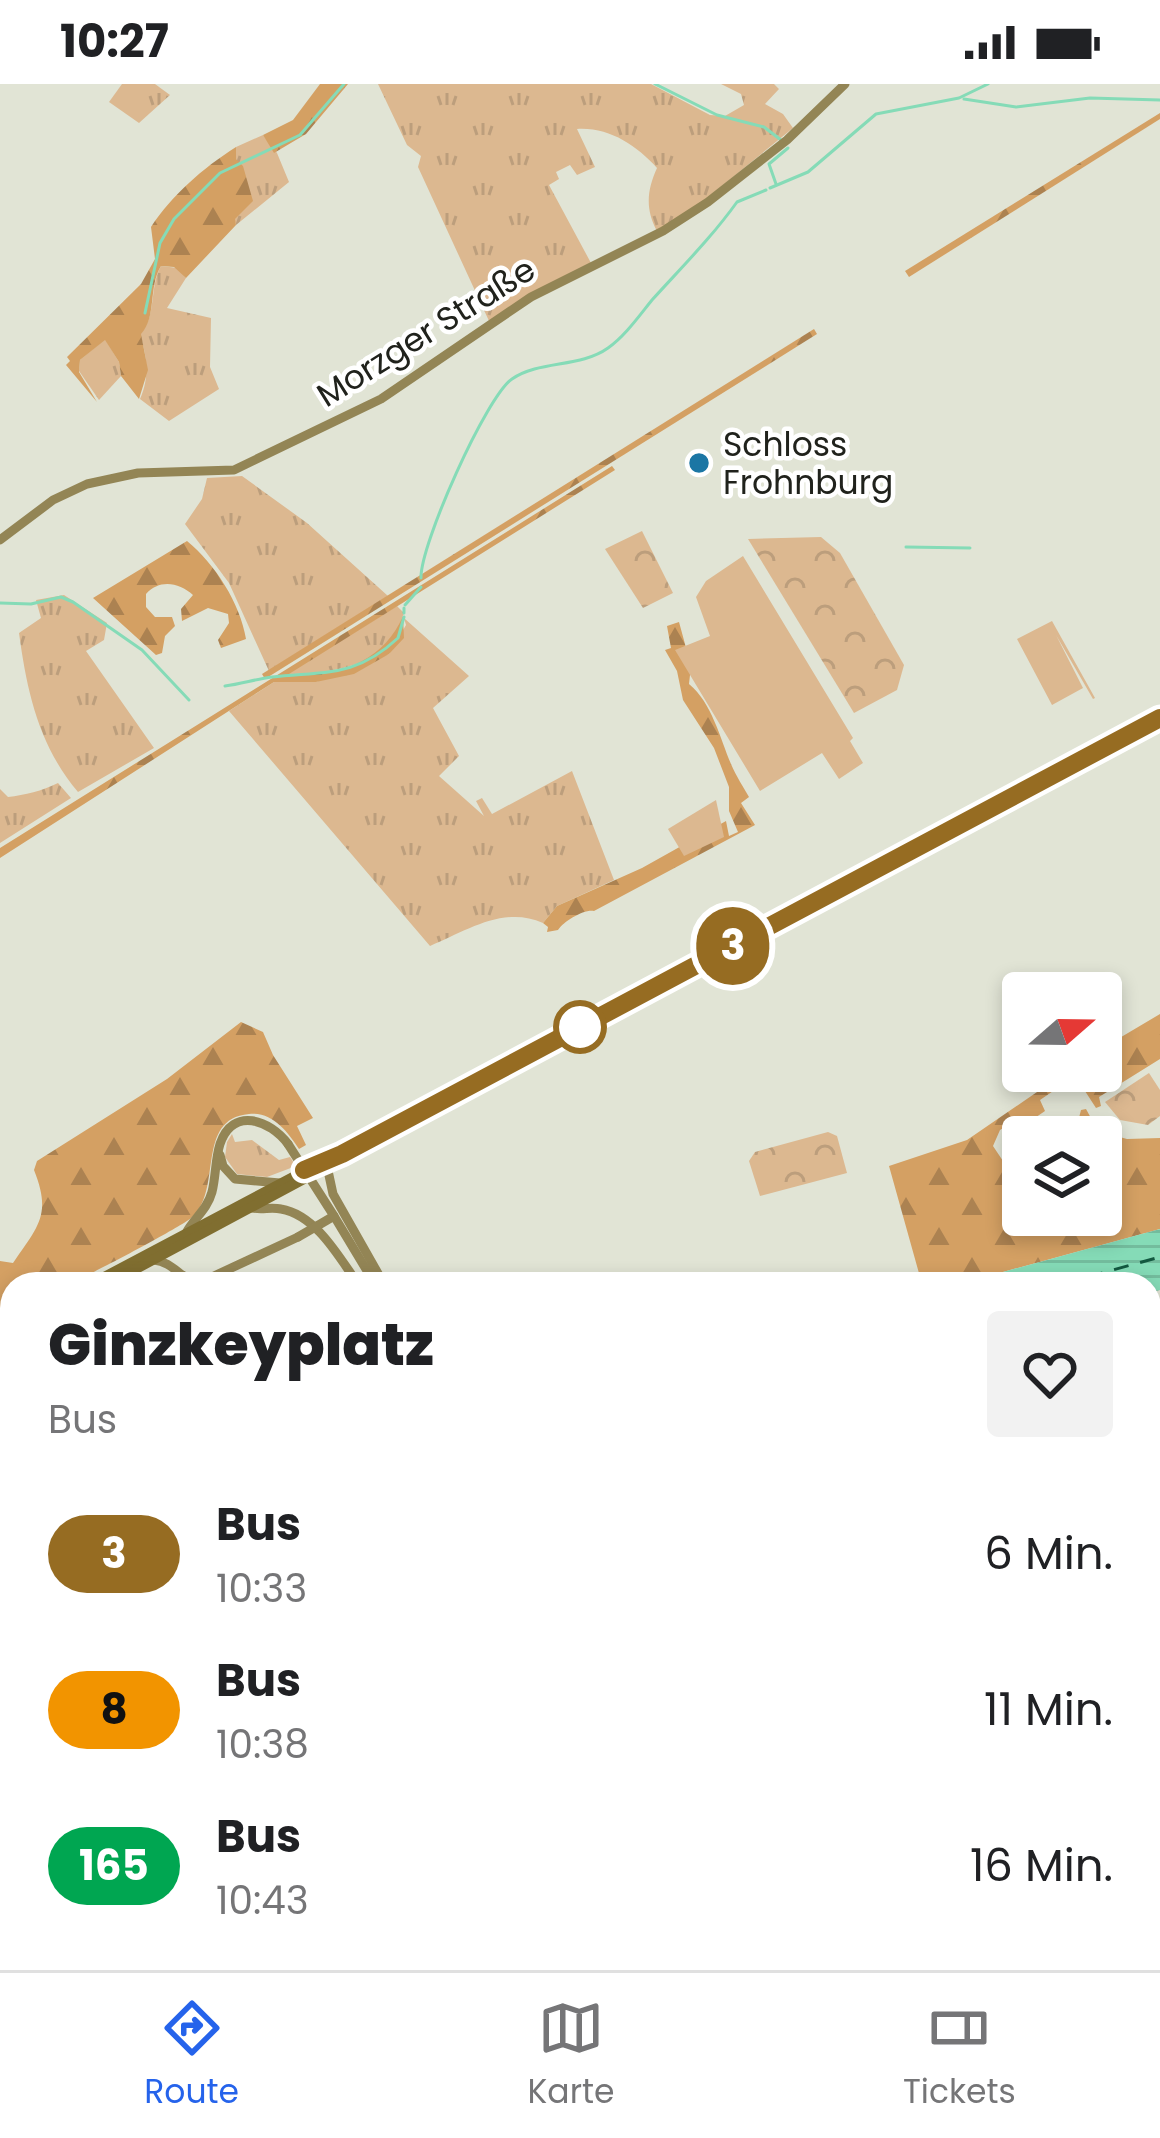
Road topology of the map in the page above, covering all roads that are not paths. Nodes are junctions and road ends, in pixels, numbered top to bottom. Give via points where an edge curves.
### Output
1 (845, 84) edge
2 (0, 540) edge
3 (1160, 718) edge
4 (219, 1150) junction
5 (342, 1154) junction
6 (327, 1166) junction
7 (280, 1183) junction
8 (252, 1208) junction
9 (334, 1216) junction
10 (186, 1238) junction
11 (154, 1260) junction
12 (181, 1271) joint
13 (116, 1272) edge
14 (131, 1272) edge
15 (226, 1272) edge
16 (349, 1272) edge
17 (368, 1272) edge
18 (378, 1272) edge

1 - 2 street, Morzger Straße via 708,202 523,302 381,399 234,470 138,472 87,484
3 - 5 main road
4 - 7 street via 235,1179
4 - 9 street, bridge via 228,1130 248,1120 269,1124
4 - 10 street via 208,1202
5 - 6 main road
5 - 7 main road
6 - 8 main road
6 - 18 street via 333,1194
7 - 10 main road
8 - 10 main road
8 - 16 street via 301,1216
9 - 15 street, bridge
9 - 17 street
10 - 11 main road
10 - 12 street
10 - 13 main road
11 - 12 street
11 - 14 main road

